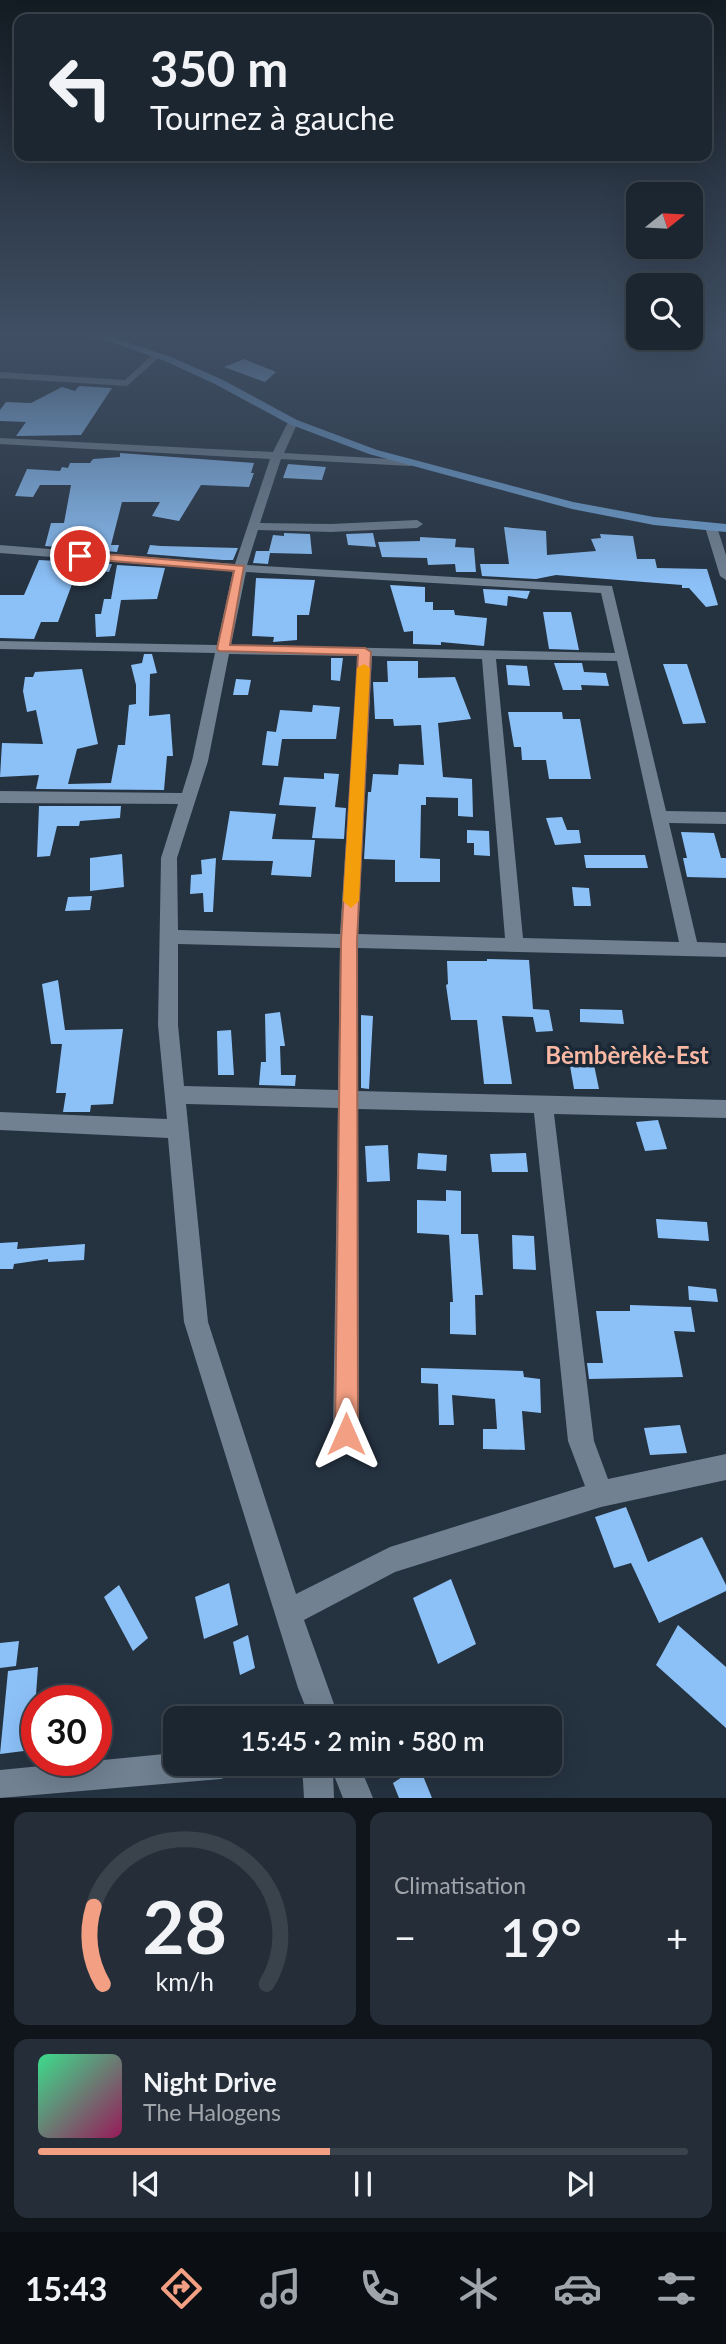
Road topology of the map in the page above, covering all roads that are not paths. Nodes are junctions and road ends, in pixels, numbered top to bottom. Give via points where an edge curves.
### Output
1 (289, 420) edge
2 (293, 422) junction
3 (0, 441) edge
4 (277, 456) junction
5 (410, 463) junction
6 (416, 524) dead end
7 (253, 526) junction
8 (711, 527) junction
9 (726, 528) edge
10 (0, 550) edge
11 (240, 568) junction
12 (726, 576) edge
13 (0, 645) edge
14 (223, 649) junction
15 (365, 652) junction
16 (489, 654) junction
17 (623, 657) junction
18 (0, 797) edge
19 (188, 799) junction
20 (659, 817) junction
21 (726, 818) edge
22 (169, 937) junction
23 (349, 941) junction
24 (515, 945) junction
25 (690, 949) junction
26 (726, 950) edge
27 (174, 1095) junction
28 (348, 1100) junction
29 (543, 1106) junction
30 (726, 1109) edge
31 (0, 1121) edge
32 (178, 1129) junction
33 (346, 1434) dead end
34 (726, 1467) edge
35 (601, 1494) junction
36 (289, 1613) junction
37 (312, 1688) junction
38 (313, 1706) edge
39 (320, 1706) edge
40 (163, 1769) edge
41 (318, 1776) edge
42 (349, 1776) edge
43 (0, 1785) edge
44 (319, 1798) edge
45 (358, 1798) edge

1 - 2 main road
2 - 4 street
2 - 5 main road
3 - 4 street
4 - 5 street
4 - 7 street
5 - 8 main road via 572,505
6 - 7 street
7 - 11 street
8 - 9 main road
8 - 12 street
10 - 11 street
11 - 14 street
11 - 17 street via 607,589
13 - 14 street
14 - 15 street
14 - 19 street
15 - 16 street
15 - 23 street
16 - 17 street
16 - 24 street
17 - 20 street
18 - 19 street
19 - 22 street via 169,858
20 - 21 street
20 - 25 street
22 - 23 street
22 - 27 street via 168,1025
23 - 24 street
23 - 28 street
24 - 25 street
25 - 26 street
27 - 28 street
27 - 32 street
28 - 29 street
28 - 33 street
29 - 30 street
29 - 35 street via 581,1441
31 - 32 street
32 - 36 street via 196,1322
34 - 35 street
35 - 36 street via 390,1560
36 - 37 street
37 - 38 street
37 - 39 street
40 - 43 street
41 - 44 street
42 - 45 street

